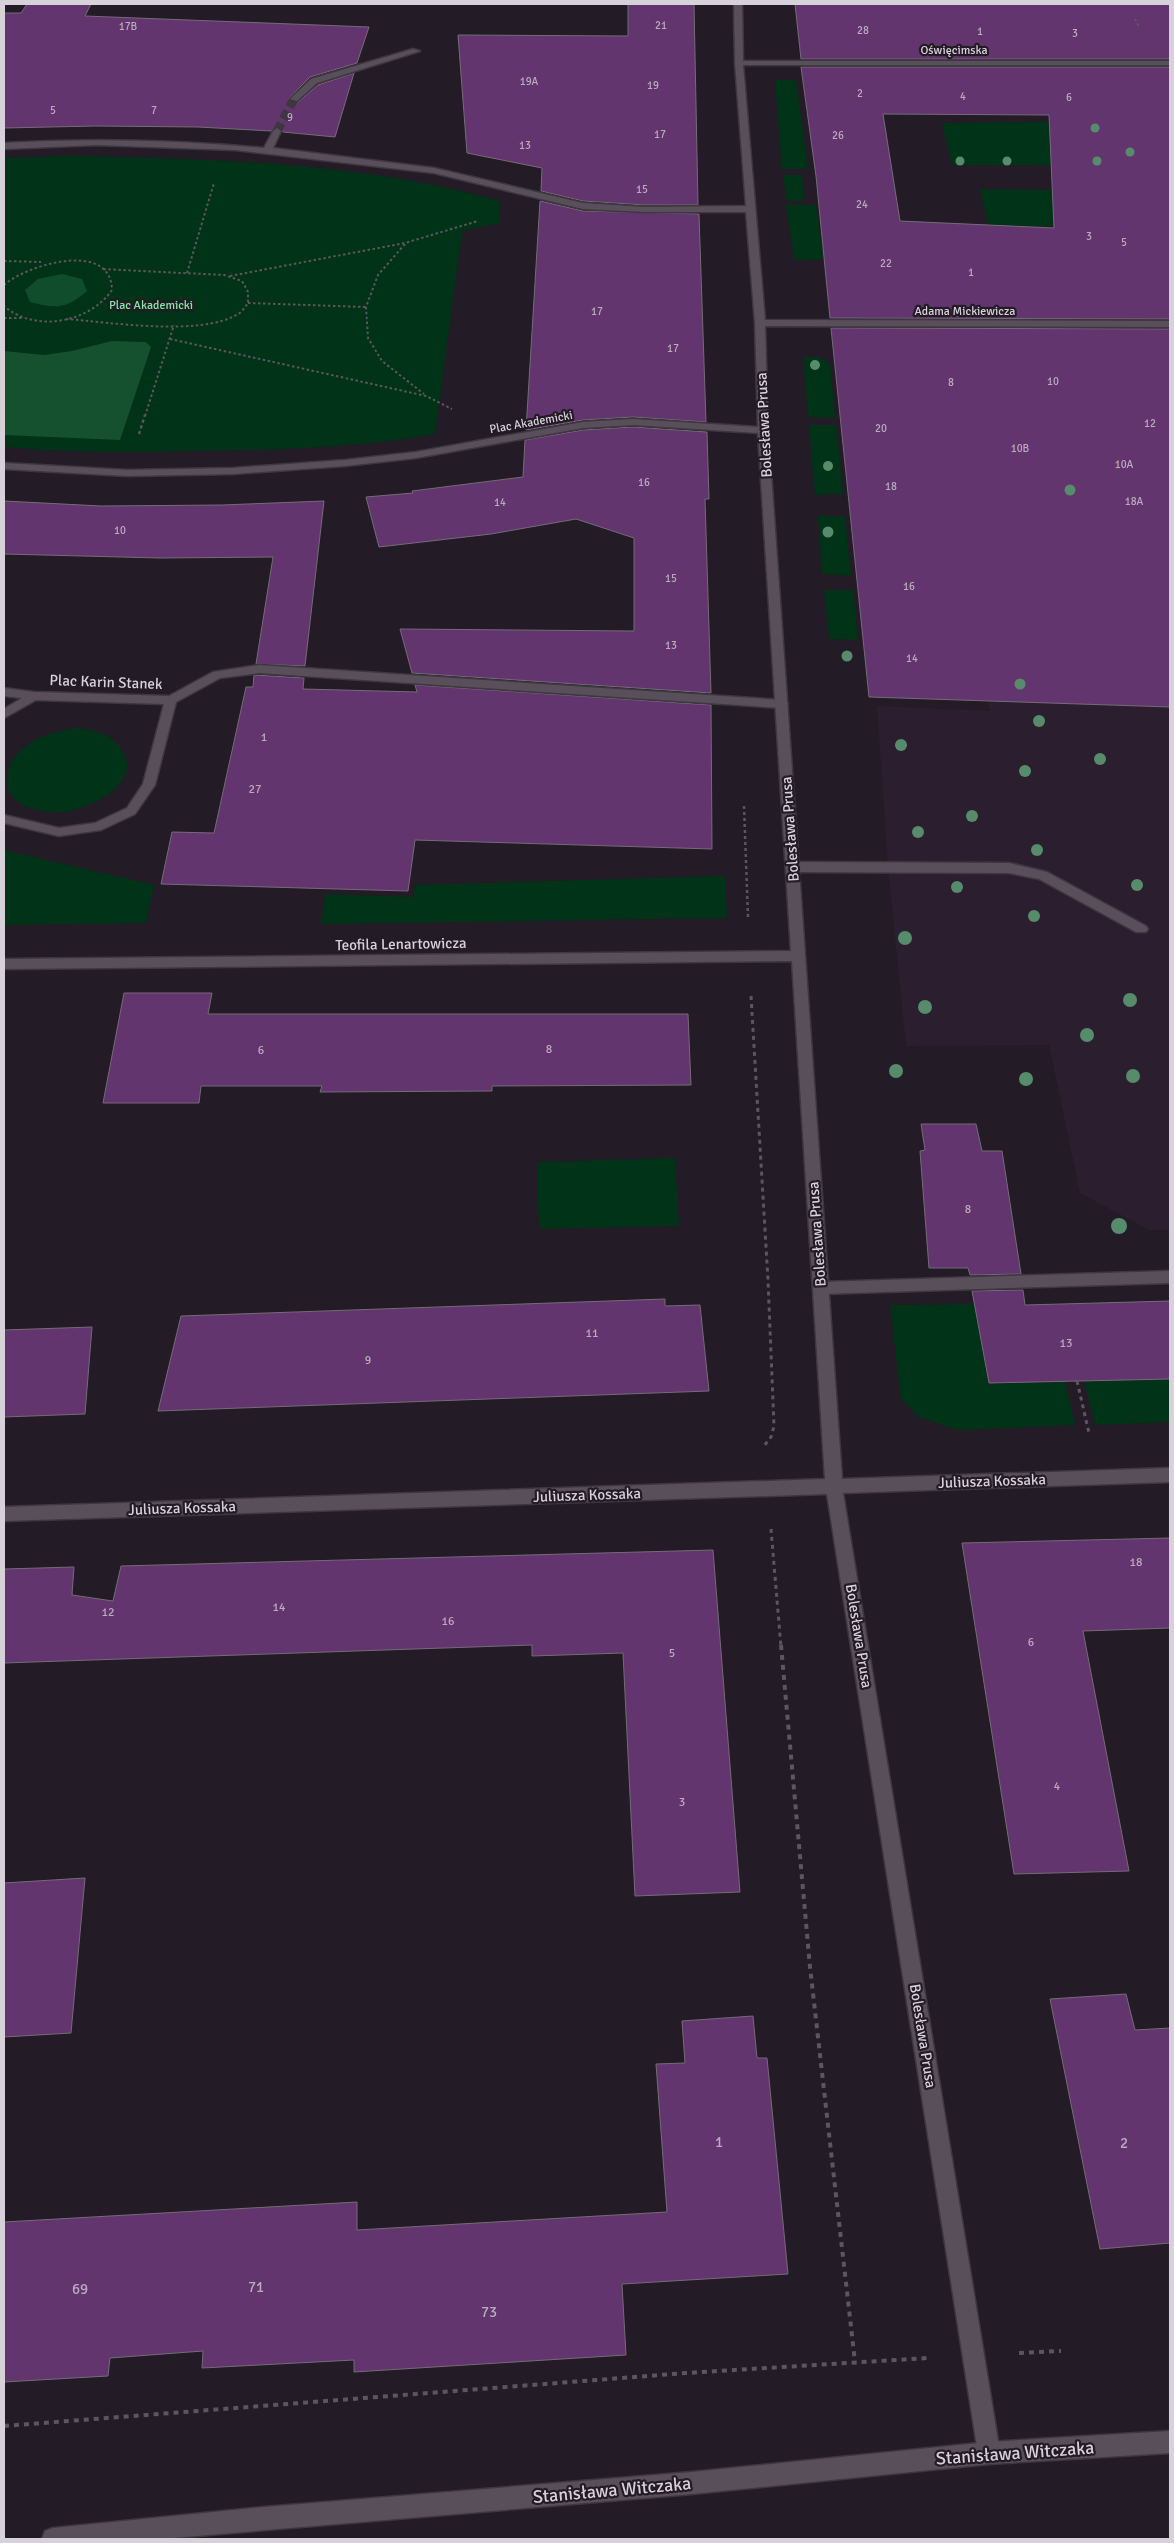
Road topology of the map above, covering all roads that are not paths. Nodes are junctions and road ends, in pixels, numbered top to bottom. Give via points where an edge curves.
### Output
1 (738, 4) edge
2 (416, 51) dead end
3 (739, 63) junction
4 (1170, 63) edge
5 (294, 99) tunnel mouth
6 (276, 131) tunnel mouth
7 (4, 146) edge
8 (268, 151) junction
9 (749, 209) junction
10 (760, 323) junction
11 (1170, 324) edge
12 (764, 430) junction
13 (4, 466) edge
14 (4, 692) edge
15 (34, 696) junction
16 (171, 700) junction
17 (782, 704) junction
18 (4, 714) edge
19 (4, 819) edge
20 (793, 867) junction
21 (1141, 929) dead end
22 (799, 956) junction
23 (4, 964) edge
24 (1170, 1277) edge
25 (821, 1288) junction
26 (1170, 1475) edge
27 (834, 1486) junction
28 (4, 1514) edge
29 (1170, 2442) edge
30 (989, 2453) junction
31 (53, 2539) edge

1 - 3 street, Bolesława Prusa
2 - 5 street via 314,81
3 - 4 street, Oświęcimska
3 - 9 street, Bolesława Prusa
6 - 8 street
7 - 8 street via 172,144
8 - 9 street via 373,162 470,178 540,198 584,206
9 - 10 street, Bolesława Prusa
10 - 11 street, Adama Mickiewicza
10 - 12 street, Bolesława Prusa
12 - 13 street, Plac Akademicki via 632,422 583,425 416,455 232,471 127,473
12 - 17 street, Bolesława Prusa
14 - 15 street
15 - 16 street, Plac Karin Stanek
15 - 18 street, Plac Karin Stanek
16 - 17 street via 217,675 259,669
16 - 19 street, Plac Karin Stanek via 149,785 131,811 97,827 59,832
17 - 20 street, Bolesława Prusa
20 - 21 street via 1009,868 1042,875
20 - 22 street, Bolesława Prusa
22 - 23 street, Teofila Lenartowicza
22 - 25 street, Bolesława Prusa
24 - 25 street
25 - 27 street, Bolesława Prusa
26 - 27 street, Juliusza Kossaka
27 - 28 street, Juliusza Kossaka
27 - 30 street, Bolesława Prusa
29 - 30 street, Stanisława Witczaka
30 - 31 street, Stanisława Witczaka via 692,2483 274,2517

